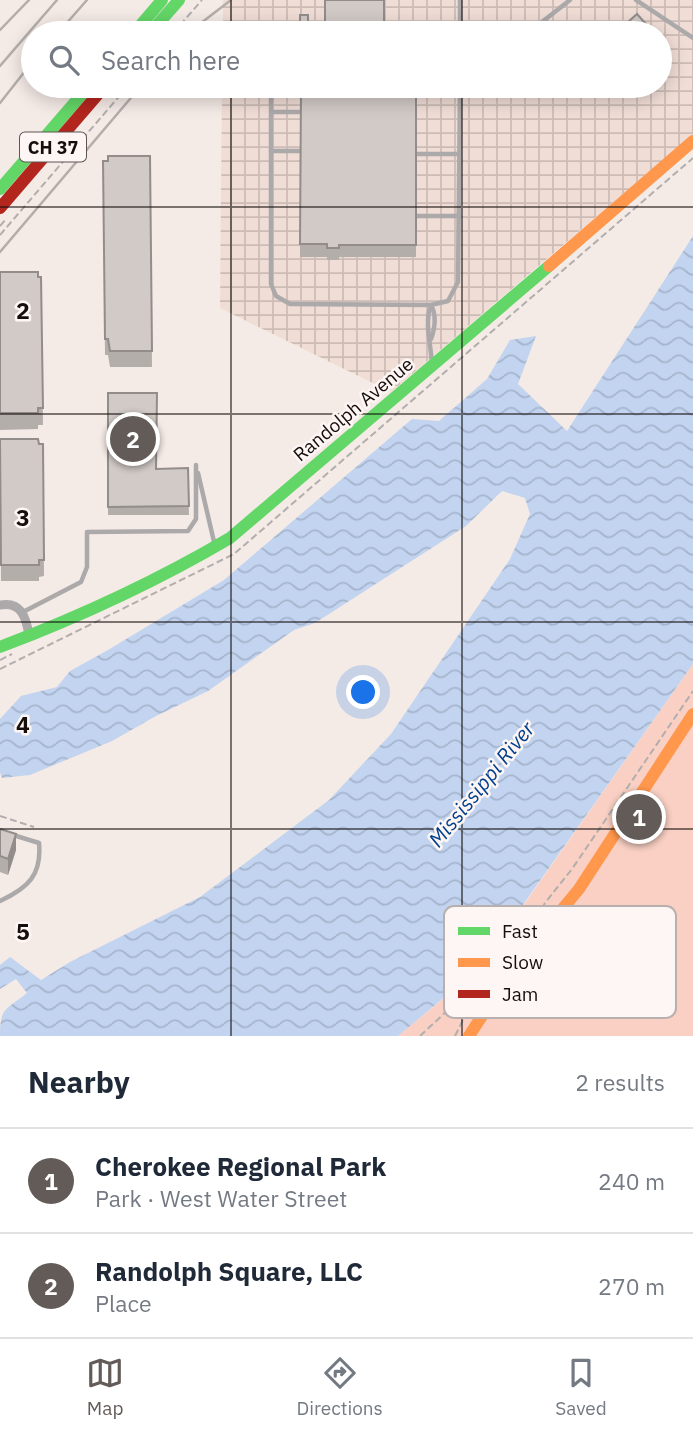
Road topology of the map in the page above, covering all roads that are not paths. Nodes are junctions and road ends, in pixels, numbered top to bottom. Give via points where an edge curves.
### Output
1 (162, 0) edge
2 (179, 0) edge
3 (460, 0) edge
4 (570, 0) edge
5 (636, 0) edge
6 (544, 20) edge
7 (144, 21) edge
8 (161, 21) edge
9 (460, 21) edge
10 (668, 21) edge
11 (672, 24) edge
12 (693, 38) edge
13 (79, 98) edge
14 (95, 98) edge
15 (271, 98) edge
16 (460, 98) edge
17 (271, 112) junction
18 (301, 112) edge
19 (693, 141) edge
20 (271, 151) junction
21 (301, 151) edge
22 (416, 153) edge
23 (459, 154) junction
24 (0, 189) edge
25 (0, 208) edge
26 (416, 216) edge
27 (459, 216) junction
28 (431, 305) junction
29 (432, 368) junction
30 (215, 548) junction
31 (0, 605) edge
32 (23, 612) junction
33 (29, 635) junction
34 (0, 647) edge
35 (693, 714) edge
36 (0, 831) edge
37 (0, 901) edge
38 (565, 906) edge
39 (481, 1018) edge
40 (469, 1036) edge

1 - 7 main road
2 - 8 main road
3 - 9 lane
4 - 6 lane
5 - 10 lane
11 - 12 lane
13 - 24 main road, CH 37
14 - 25 main road, CH 37
15 - 17 lane
16 - 23 lane
17 - 18 lane
17 - 20 lane
19 - 29 main road, Randolph Avenue
20 - 21 lane
20 - 28 lane via 271,284 276,296 298,305
22 - 23 lane
23 - 27 lane
26 - 27 lane
27 - 28 lane via 458,282 448,300
28 - 29 lane
29 - 30 main road, Randolph Avenue
30 - 32 lane via 196,465 196,519 188,531 87,533 87,567 81,582
30 - 33 main road, Randolph Avenue
31 - 32 street via 11,604
32 - 33 street
33 - 34 main road, Randolph Avenue
35 - 38 main road
36 - 37 lane via 39,844 40,865 25,887
39 - 40 main road

